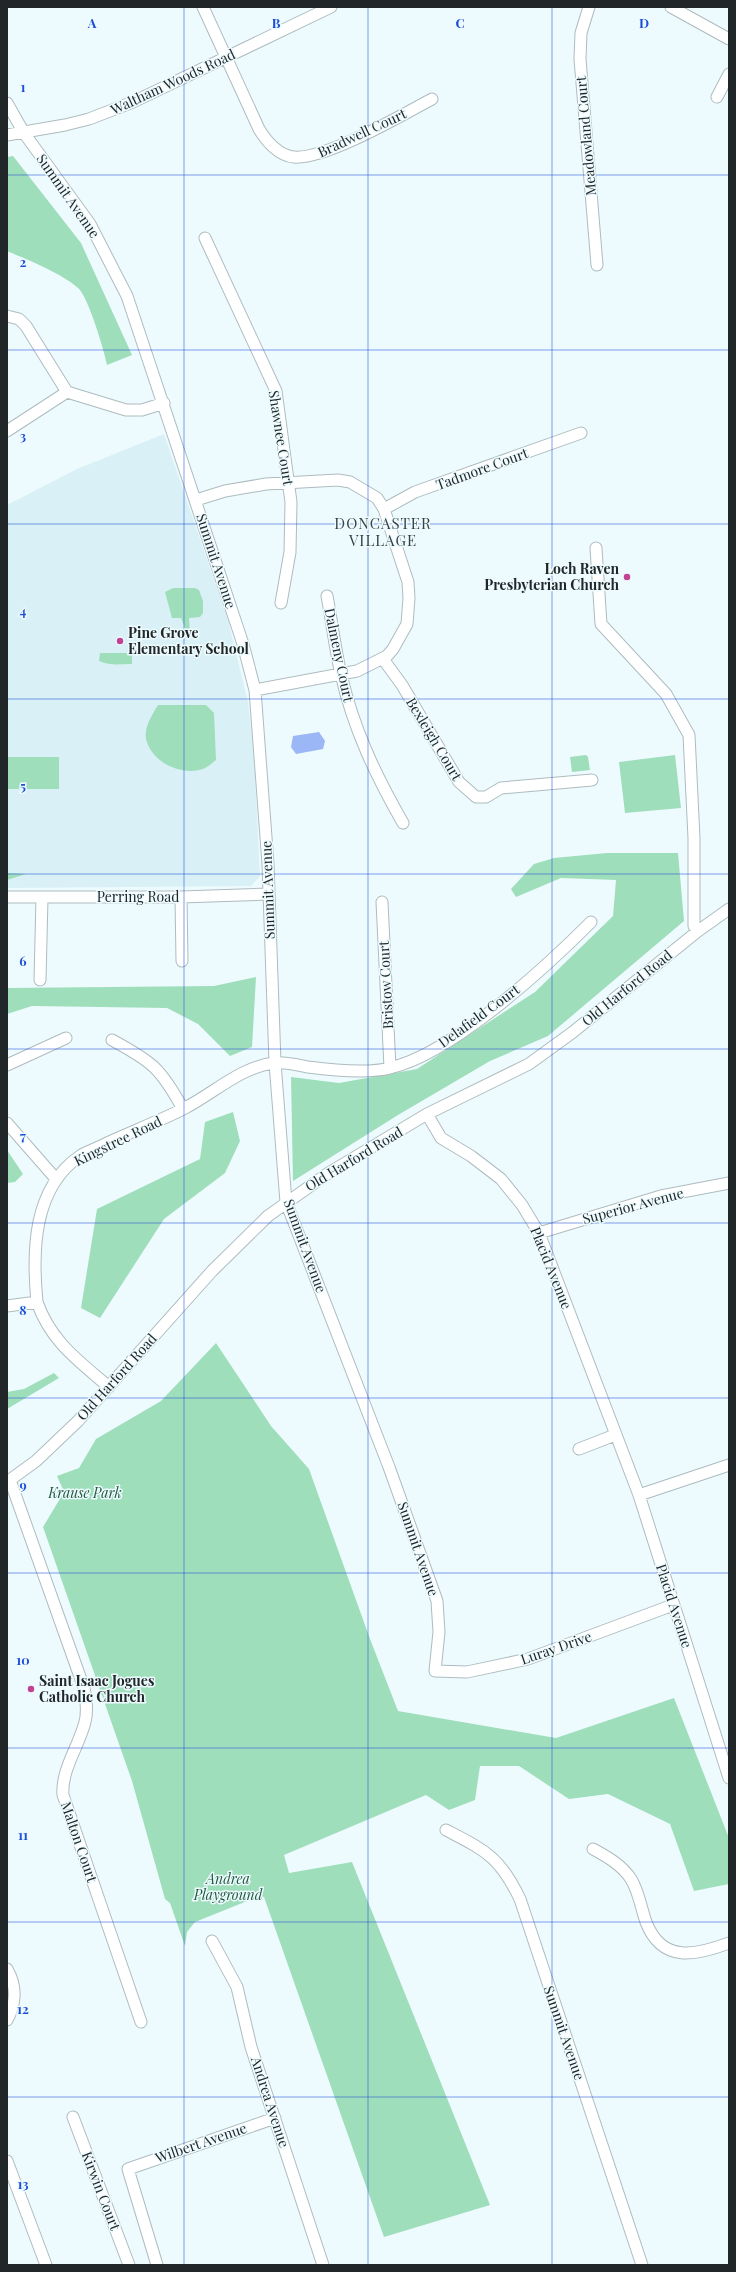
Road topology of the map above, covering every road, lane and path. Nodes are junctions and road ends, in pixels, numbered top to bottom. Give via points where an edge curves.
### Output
1 (202, 7) edge
2 (331, 7) edge
3 (588, 7) edge
4 (671, 7) edge
5 (729, 39) edge
6 (225, 58) junction
7 (729, 74) edge
8 (717, 98) dead end
9 (432, 99) dead end
10 (7, 103) edge
11 (24, 133) junction
12 (7, 136) edge
13 (205, 238) dead end
14 (597, 265) dead end
15 (7, 316) edge
16 (67, 392) junction
17 (164, 403) junction
18 (7, 431) edge
19 (581, 432) dead end
20 (288, 484) junction
21 (196, 500) junction
22 (384, 509) junction
23 (596, 548) dead end
24 (328, 596) dead end
25 (281, 603) dead end
26 (382, 659) junction
27 (341, 674) junction
28 (255, 690) junction
29 (592, 780) dead end
30 (403, 823) dead end
31 (268, 894) junction
32 (7, 897) edge
33 (181, 897) junction
34 (42, 898) junction
35 (382, 902) dead end
36 (729, 909) edge
37 (590, 922) dead end
38 (698, 931) junction
39 (182, 961) dead end
40 (40, 980) dead end
41 (66, 1038) dead end
42 (112, 1040) dead end
43 (275, 1063) junction
44 (7, 1065) edge
45 (390, 1068) junction
46 (183, 1109) junction
47 (427, 1114) junction
48 (7, 1123) edge
49 (56, 1178) junction
50 (729, 1183) edge
51 (286, 1202) junction
52 (539, 1234) junction
53 (37, 1302) junction
54 (7, 1306) edge
55 (109, 1387) junction
56 (615, 1435) junction
57 (579, 1449) dead end
58 (729, 1465) edge
59 (8, 1481) edge
60 (639, 1495) junction
61 (673, 1606) junction
62 (435, 1671) joint
63 (729, 1778) edge
64 (446, 1830) dead end
65 (592, 1849) dead end
66 (212, 1941) dead end
67 (729, 1943) edge
68 (7, 1969) edge
69 (7, 2020) edge
70 (141, 2022) dead end
71 (73, 2117) dead end
72 (275, 2118) junction
73 (7, 2161) edge
74 (46, 2265) edge
75 (129, 2265) edge
76 (157, 2265) edge
77 (323, 2265) edge
78 (642, 2265) edge

1 - 6 street, Bradwell Court
2 - 6 street, Waltham Woods Road
3 - 14 street, Meadowland Court via 580,59
4 - 5 street
6 - 9 street, Bradwell Court via 263,136 276,148 293,157 320,154
6 - 11 street, Waltham Woods Road via 109,112 65,125
7 - 8 street
10 - 11 street, Summit Avenue
11 - 12 street, Waltham Woods Road
11 - 17 street, Summit Avenue via 90,224 110,261 127,296
13 - 20 street, Shawnee Court via 276,391
15 - 16 street via 19,320 26,326
16 - 17 street via 126,410 142,410
16 - 18 street
17 - 21 street, Summit Avenue
19 - 22 street, Tadmore Court via 415,492
20 - 21 street via 246,486
20 - 22 street via 338,480 350,482 377,498
20 - 25 street, Shawnee Court via 291,533
21 - 28 street, Summit Avenue via 243,644
22 - 26 street via 408,582 409,598 407,624 393,649
23 - 38 street via 601,624 666,694 689,735 694,838 694,926
24 - 27 street, Dalmeny Court
26 - 27 street via 370,666
26 - 29 street, Bexleigh Court via 402,685 459,782 476,797 486,797 501,788
27 - 28 street
27 - 30 street, Dalmeny Court via 362,744
28 - 31 street, Summit Avenue
31 - 33 street, Perring Road
31 - 43 street, Summit Avenue
32 - 34 street, Perring Road
33 - 34 street, Perring Road
33 - 39 street
34 - 40 street
35 - 45 street, Bristow Court
36 - 38 street, Old Harford Road
37 - 45 street, Delafield Court via 564,949 488,1012 436,1048
38 - 47 street, Old Harford Road via 573,1032 529,1064
41 - 44 street
42 - 46 street via 140,1055 155,1067 166,1079
43 - 45 street, Delafield Court via 323,1069
43 - 46 street, Kingstree Road via 241,1074
43 - 51 street, Summit Avenue
46 - 49 street, Kingstree Road via 82,1155
47 - 51 street, Old Harford Road
47 - 52 street, Placid Avenue via 441,1138 471,1156 501,1179 522,1205
48 - 49 street
49 - 53 street, Kingstree Road via 42,1212 37,1236 34,1268
50 - 52 street, Superior Avenue via 661,1196
51 - 55 street, Old Harford Road via 254,1228 216,1266
51 - 62 street, Summit Avenue via 389,1467 437,1601 439,1632
52 - 56 street, Placid Avenue
53 - 54 street
53 - 55 street, Kingstree Road via 55,1338
55 - 59 street, Old Harford Road via 62,1437
56 - 57 street
56 - 60 street, Placid Avenue
58 - 60 street
59 - 70 street, Malton Court via 84,1688 86,1722 63,1782 63,1795
60 - 61 street, Placid Avenue
61 - 62 street, Luray Drive via 528,1659 466,1672
61 - 63 street, Placid Avenue
64 - 78 street, Summit Avenue via 486,1851 509,1876 520,1899
65 - 67 street via 606,1856 630,1877 647,1924 661,1943 675,1952 690,1954
66 - 72 street, Andrea Avenue via 237,1987 251,2046
68 - 69 street via 15,1990
71 - 75 street, Kirwin Court
72 - 76 street, Wilbert Avenue via 128,2169
72 - 77 street, Andrea Avenue
73 - 74 street

